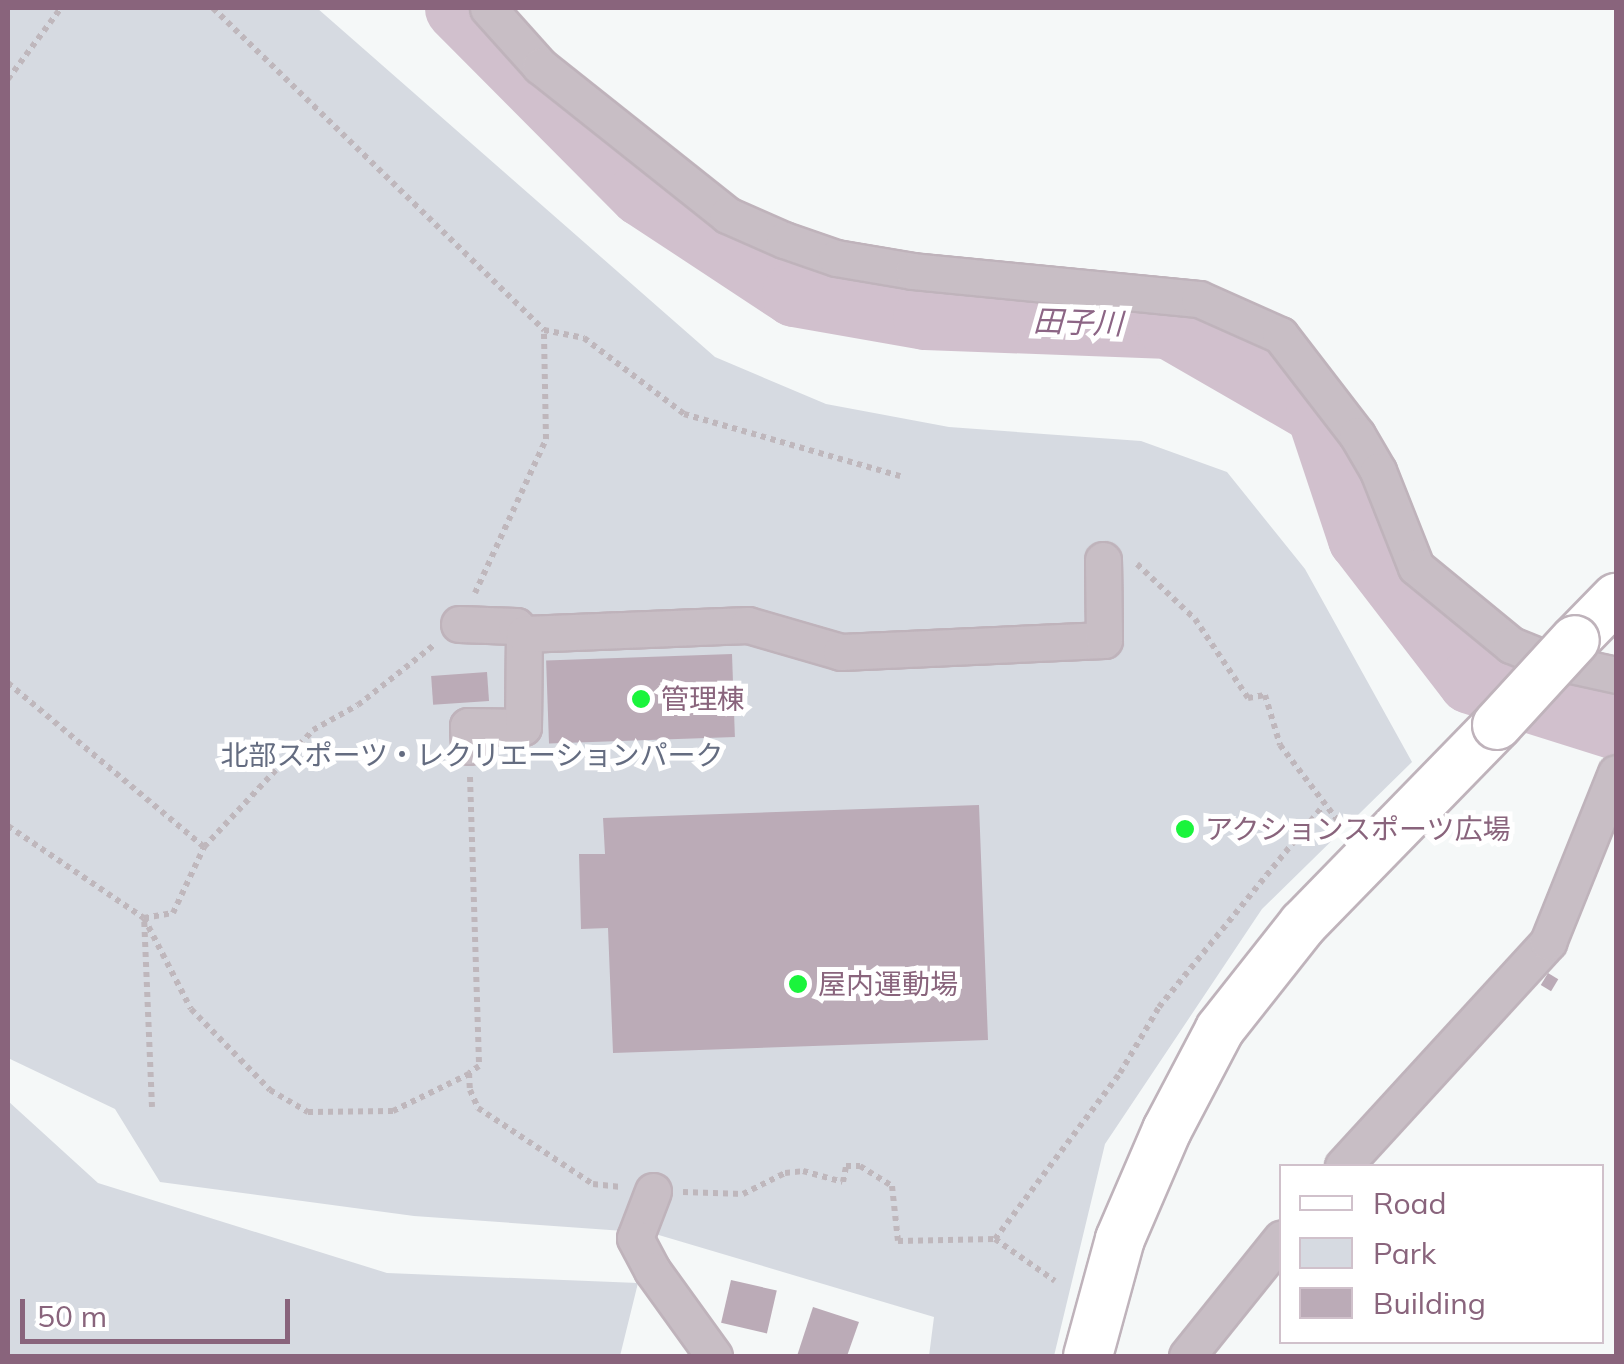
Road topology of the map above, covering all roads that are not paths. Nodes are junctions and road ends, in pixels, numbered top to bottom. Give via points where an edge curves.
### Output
1 (488, 8) edge
2 (1103, 560) road end
3 (1616, 598) edge
4 (460, 624) road end
5 (524, 634) junction
6 (1616, 675) edge
7 (469, 746) road end
8 (1616, 773) edge
9 (1345, 1164) edge
10 (653, 1190) road end
11 (1279, 1242) edge
12 (714, 1356) edge
13 (1088, 1356) edge
14 (1187, 1356) edge

1 - 6 street via 540,66 727,215 784,240 913,272 1198,300 1280,335 1371,459 1416,566 1511,645
2 - 5 street via 1104,640 841,652 748,626
3 - 13 street, bridge via 1302,924 1220,1029 1166,1130 1120,1239
4 - 5 street via 516,626
5 - 7 street via 524,727 468,726
8 - 9 street via 1548,942
10 - 12 street via 635,1238
11 - 14 street

